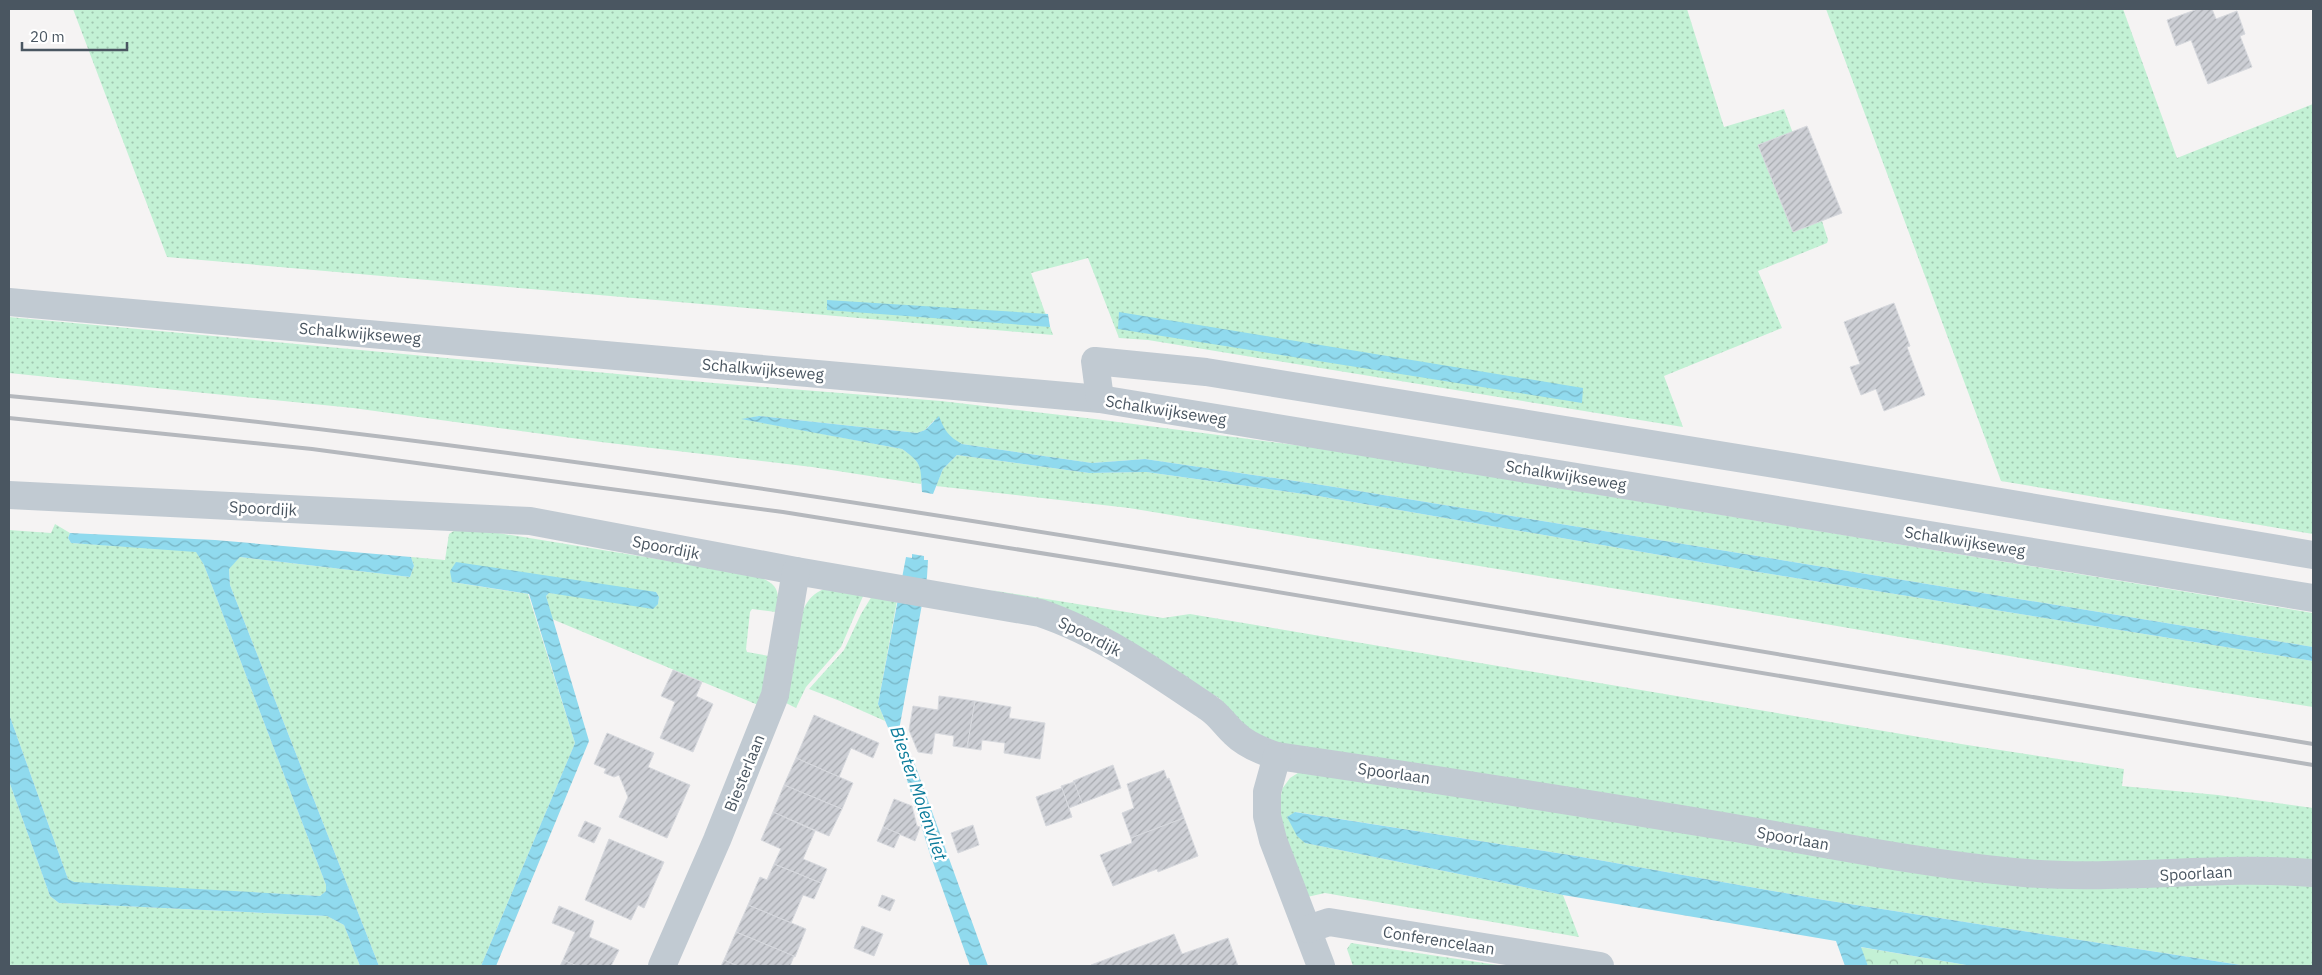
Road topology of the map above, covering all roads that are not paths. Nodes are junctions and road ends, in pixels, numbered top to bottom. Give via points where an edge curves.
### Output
1 (9, 302) edge
2 (1100, 399) junction
3 (9, 496) edge
4 (2313, 555) edge
5 (796, 572) junction
6 (2313, 598) edge
7 (1277, 756) junction
8 (2313, 873) edge
9 (1308, 929) junction
10 (662, 966) edge
11 (1322, 966) edge
12 (1600, 966) edge

1 - 2 street, Schalkwijkseweg
2 - 4 street via 1095,361 1216,373
2 - 6 street, Schalkwijkseweg
3 - 5 street, Spoordijk via 530,522
5 - 7 street, Spoordijk via 1040,613 1067,622 1136,660 1212,710 1235,735 1256,749
5 - 10 street, Biesterlaan via 775,695
7 - 8 street, Spoorlaan via 2015,872 2122,876 2270,869
7 - 9 street via 1267,792 1268,816 1273,840
9 - 11 street
9 - 12 street, Conferencelaan via 1329,922

